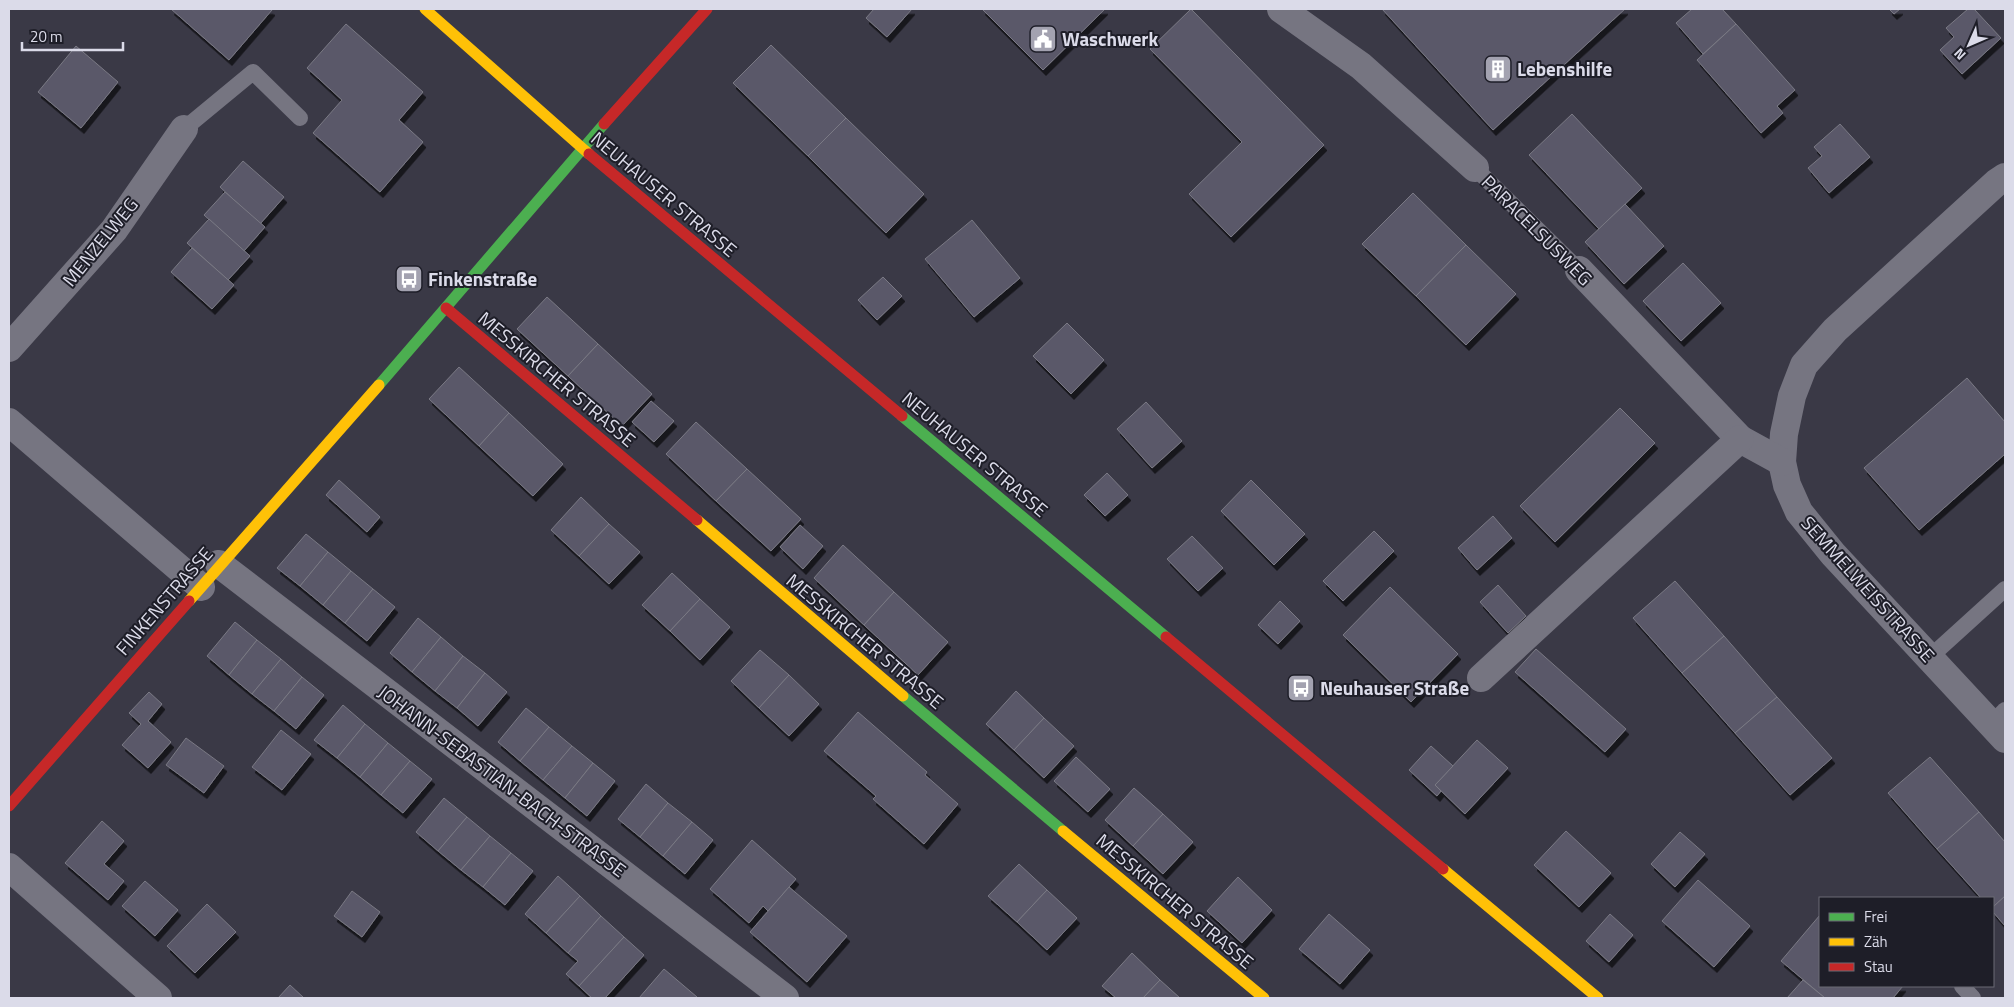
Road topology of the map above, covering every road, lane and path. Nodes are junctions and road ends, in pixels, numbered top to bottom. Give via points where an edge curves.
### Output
1 (424, 9) edge
2 (707, 9) edge
3 (1281, 9) edge
4 (300, 118) dead end
5 (184, 130) joint
6 (582, 148) junction
7 (1475, 168) joint
8 (2005, 177) edge
9 (1579, 270) joint
10 (446, 308) junction
11 (9, 348) edge
12 (9, 422) edge
13 (1740, 439) junction
14 (1782, 462) junction
15 (219, 564) junction
16 (201, 587) junction
17 (2005, 589) edge
18 (1929, 658) junction
19 (1481, 678) dead end
20 (2000, 724) edge
21 (9, 806) edge
22 (9, 867) edge
23 (1963, 987) edge
24 (158, 998) edge
25 (785, 998) edge
26 (1264, 998) edge
27 (1598, 998) edge
28 (1973, 998) edge

1 - 6 street, NEUHAUSER STRASSE
2 - 6 street, FINKENSTRASSE
3 - 7 street, PARACELSUSWEG via 1361,66
4 - 5 lane via 253,72
5 - 11 street, MENZELWEG via 114,230
6 - 10 street, FINKENSTRASSE
6 - 27 street, NEUHAUSER STRASSE
7 - 9 lane, PARACELSUSWEG
8 - 14 street, SEMMELWEISSTRASSE via 1835,330 1804,365 1792,396
9 - 13 street, PARACELSUSWEG
10 - 15 street, FINKENSTRASSE
10 - 26 street, MESSKIRCHER STRASSE
12 - 16 street
13 - 14 street, PARACELSUSWEG
13 - 19 street
14 - 18 street, SEMMELWEISSTRASSE via 1787,485 1799,512 1833,554
15 - 16 street, FINKENSTRASSE
15 - 25 street, JOHANN-SEBASTIAN-BACH-STRASSE
16 - 21 street, FINKENSTRASSE
17 - 18 lane
18 - 20 street, SEMMELWEISSTRASSE
22 - 24 street
23 - 28 lane

